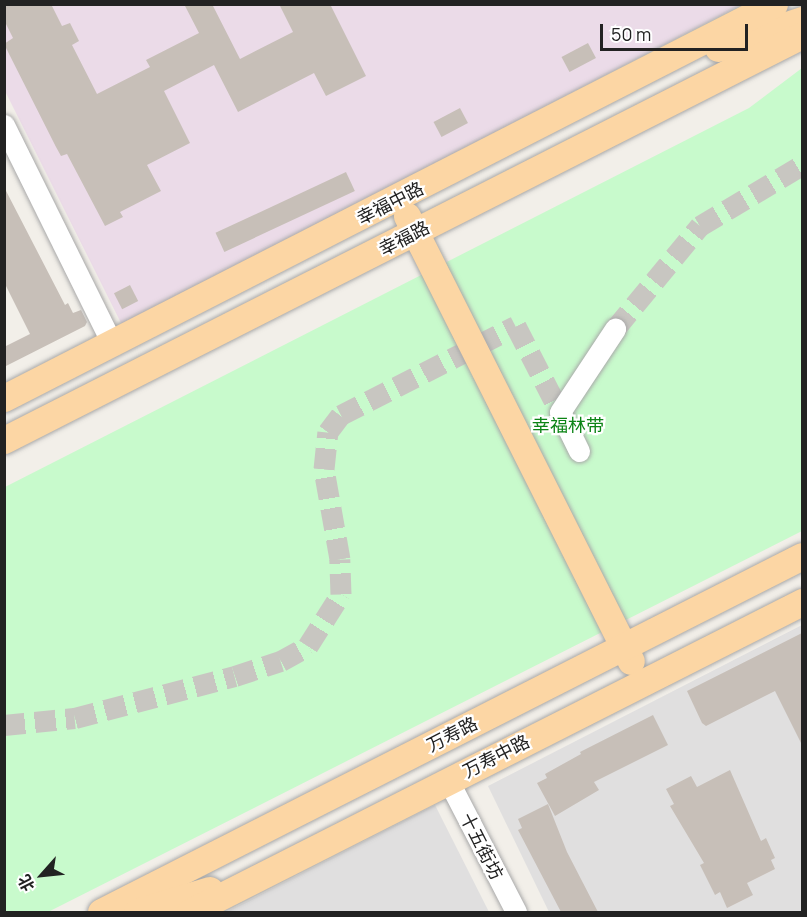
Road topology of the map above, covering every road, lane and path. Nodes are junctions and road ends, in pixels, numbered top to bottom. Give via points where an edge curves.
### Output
1 (774, 4) edge
2 (802, 20) edge
3 (802, 35) edge
4 (630, 78) junction
5 (4, 125) edge
6 (398, 199) junction
7 (415, 232) junction
8 (615, 329) tunnel mouth
9 (112, 344) junction
10 (4, 398) edge
11 (4, 440) edge
12 (579, 451) dead end
13 (802, 556) edge
14 (802, 602) edge
15 (624, 646) junction
16 (641, 681) junction
17 (448, 780) junction
18 (269, 872) junction
19 (101, 912) edge
20 (137, 912) edge
21 (190, 912) edge
22 (516, 912) edge

1 - 4 main road, 幸福中路
2 - 4 main road
3 - 7 main road, 幸福路
4 - 6 main road, 幸福中路
5 - 9 street
6 - 7 main road
6 - 9 main road, 幸福中路
7 - 11 main road, 幸福路
7 - 15 main road
8 - 12 street via 560,412
9 - 10 main road, 幸福中路
13 - 15 main road, 万寿路
14 - 16 main road, 万寿中路
15 - 16 main road
15 - 19 main road, 万寿路
16 - 17 main road, 万寿中路
17 - 18 main road, 万寿中路
17 - 22 street, 十五街坊
18 - 20 main road
18 - 21 main road, 万寿中路

